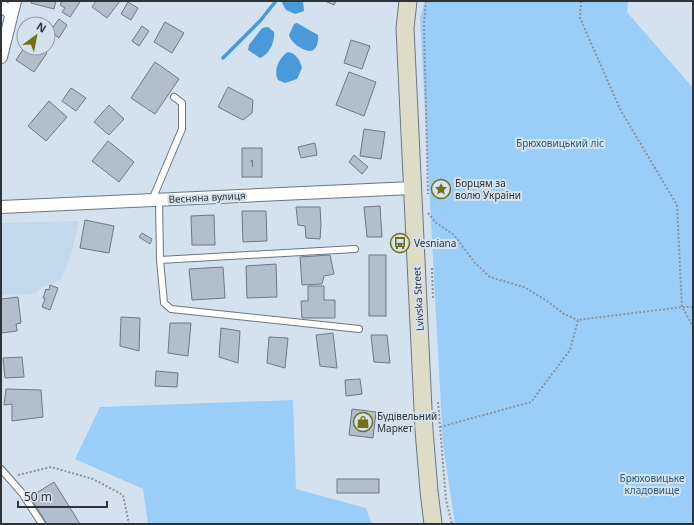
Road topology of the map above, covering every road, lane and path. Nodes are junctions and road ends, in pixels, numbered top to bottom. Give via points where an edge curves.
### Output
1 (15, 1) edge
2 (408, 1) edge
3 (426, 1) edge
4 (581, 1) edge
5 (1, 6) edge
6 (11, 13) junction
7 (1, 57) edge
8 (174, 97) dead end
9 (420, 187) junction
10 (155, 200) junction
11 (1, 206) edge
12 (428, 218) dead end
13 (355, 249) dead end
14 (160, 260) junction
15 (432, 264) dead end
16 (433, 302) dead end
17 (682, 307) junction
18 (693, 307) edge
19 (578, 320) junction
20 (693, 326) edge
21 (359, 329) dead end
22 (438, 396) dead end
23 (432, 429) junction
24 (1, 469) edge
25 (9, 478) junction
26 (42, 524) edge
27 (129, 524) edge
28 (433, 524) edge
29 (452, 524) edge

1 - 6 street
2 - 9 main road, Lvivska Street via 404,28
3 - 9 path
4 - 17 path via 580,18 621,111 677,205
5 - 6 street
6 - 7 street
8 - 10 lane via 182,103 182,129
9 - 10 street, Весняна вулиця
9 - 23 main road, Lvivska Street
10 - 11 street, Весняна вулиця
10 - 14 lane
12 - 19 path via 428,213 435,222 454,235 475,263 490,277 524,287 564,314
13 - 14 lane
14 - 21 lane via 164,303 171,310
15 - 16 path
17 - 18 path
17 - 19 path
17 - 20 path
19 - 23 path via 570,350 531,402
22 - 23 path
23 - 28 main road, Lvivska Street
23 - 29 path
24 - 25 lane
25 - 26 lane
25 - 27 path via 51,467 93,479 123,495

